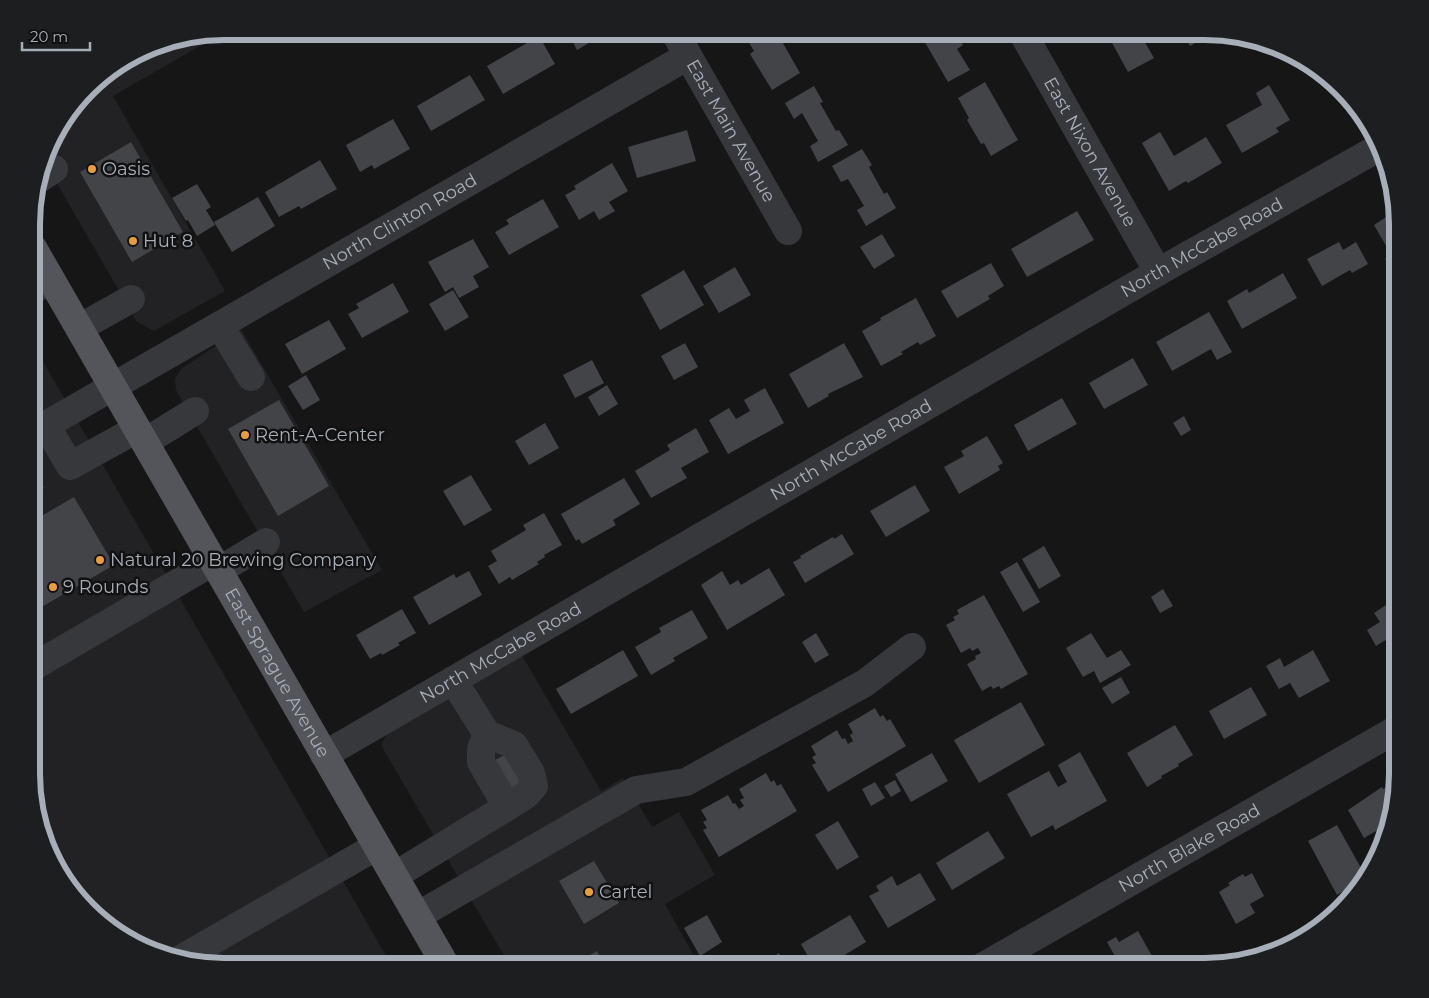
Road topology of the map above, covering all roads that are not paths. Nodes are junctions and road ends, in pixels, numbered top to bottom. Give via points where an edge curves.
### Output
1 (679, 40) edge
2 (1027, 40) edge
3 (688, 56) junction
4 (1374, 150) edge
5 (788, 231) dead end
6 (1158, 272) junction
7 (42, 284) edge
8 (131, 299) dead end
9 (220, 326) junction
10 (79, 328) junction
11 (250, 377) dead end
12 (113, 387) junction
13 (195, 411) dead end
14 (141, 435) junction
15 (266, 542) dead end
16 (216, 566) junction
17 (912, 647) dead end
18 (40, 663) edge
19 (453, 680) junction
20 (487, 734) junction
21 (1389, 734) edge
22 (324, 754) junction
23 (507, 807) junction
24 (377, 846) junction
25 (394, 876) junction
26 (417, 916) junction
27 (189, 954) edge
28 (441, 958) edge
29 (998, 958) edge

1 - 3 street, East Main Avenue
2 - 6 street, East Nixon Avenue
3 - 5 street, East Main Avenue
3 - 9 street, North Clinton Road
4 - 6 street, North McCabe Road
6 - 19 street, North McCabe Road
7 - 10 main road, East Sprague Avenue
8 - 10 street
9 - 11 street
9 - 12 street, North Clinton Road
10 - 12 main road, East Sprague Avenue
12 - 14 main road, East Sprague Avenue
12 - 14 street, North Clinton Road via 46,425 70,466
13 - 14 street
14 - 16 main road, East Sprague Avenue
15 - 16 street
16 - 18 street
16 - 22 main road, East Sprague Avenue
17 - 26 street via 865,683 686,782 636,790
19 - 20 street
19 - 22 street, North McCabe Road
20 - 23 street via 481,749 481,762
20 - 23 street via 514,745 531,773 534,786
21 - 29 street, North Blake Road
22 - 24 main road, East Sprague Avenue
23 - 25 street
24 - 25 main road, East Sprague Avenue
24 - 27 street
25 - 26 main road, East Sprague Avenue
26 - 28 main road, East Sprague Avenue

